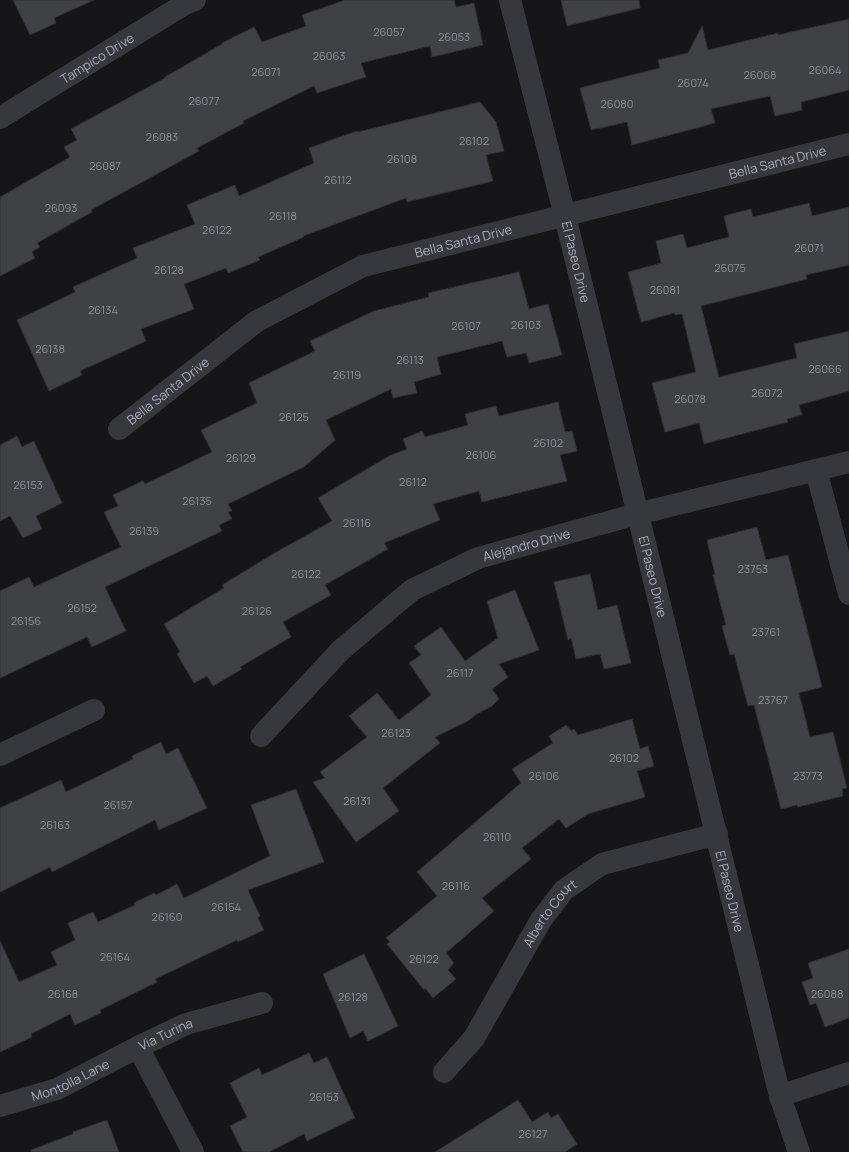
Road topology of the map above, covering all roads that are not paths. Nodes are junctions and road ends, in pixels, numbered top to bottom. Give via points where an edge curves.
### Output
1 (195, 0) edge
2 (510, 0) edge
3 (0, 118) edge
4 (849, 144) edge
5 (565, 216) junction
6 (120, 429) dead end
7 (849, 462) edge
8 (816, 470) junction
9 (637, 514) junction
10 (849, 594) edge
11 (94, 710) dead end
12 (261, 736) dead end
13 (0, 754) edge
14 (717, 834) junction
15 (262, 1002) dead end
16 (138, 1047) junction
17 (444, 1072) dead end
18 (849, 1073) edge
19 (780, 1096) junction
20 (0, 1106) edge
21 (193, 1152) edge
22 (799, 1152) edge

1 - 3 street, Tampico Drive
2 - 5 street, El Paseo Drive
4 - 5 street, Bella Santa Drive
5 - 6 street, Bella Santa Drive via 363,266 257,321
5 - 9 street, El Paseo Drive
7 - 8 street, Alejandro Drive
8 - 9 street, Alejandro Drive
8 - 10 street
9 - 12 street, Alejandro Drive via 478,558 412,590 341,650
9 - 14 street, El Paseo Drive
11 - 13 street
14 - 17 street, Alberto Court via 602,864 564,890 541,920 474,1038
14 - 19 street, El Paseo Drive
15 - 16 street, Via Turina via 186,1024
16 - 20 street, Montolla Lane via 57,1090
16 - 21 street, Via Turina
18 - 19 street
19 - 22 street, El Paseo Drive

